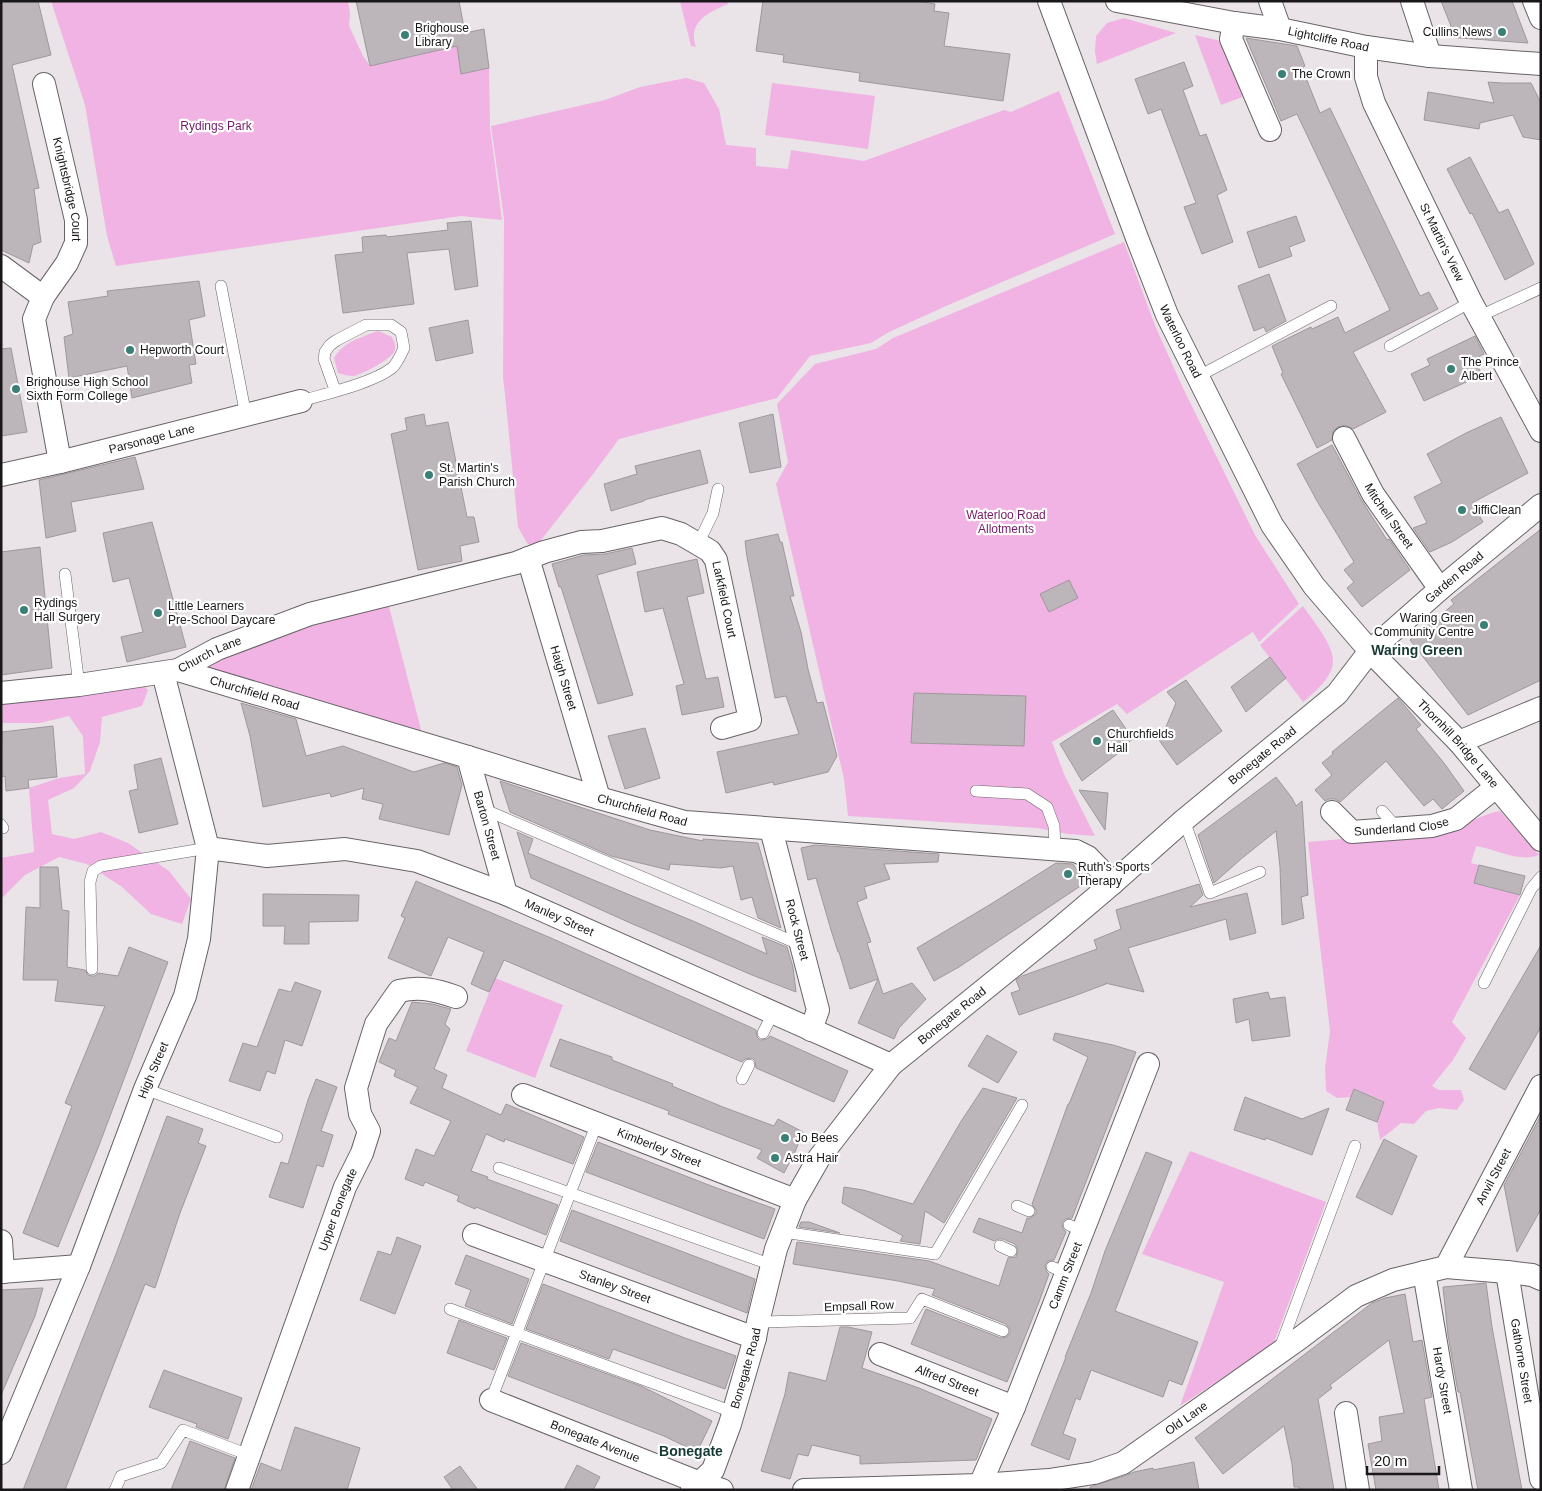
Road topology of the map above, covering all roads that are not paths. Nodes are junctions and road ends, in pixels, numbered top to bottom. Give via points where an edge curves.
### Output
1 (1117, 1) edge
2 (1270, 1) edge
3 (1412, 1) edge
4 (1534, 1) edge
5 (1051, 2) edge
6 (1541, 18) edge
7 (1234, 23) junction
8 (1280, 30) junction
9 (1366, 47) junction
10 (1430, 56) junction
11 (1541, 64) edge
12 (44, 84) dead end
13 (1270, 130) dead end
14 (1, 266) edge
15 (221, 286) dead end
16 (1541, 288) edge
17 (43, 297) junction
18 (1331, 306) dead end
19 (1475, 309) junction
20 (1390, 346) dead end
21 (1197, 377) junction
22 (335, 390) junction
23 (301, 401) joint
24 (246, 416) junction
25 (1541, 431) edge
26 (1344, 438) dead end
27 (60, 462) junction
28 (1, 475) edge
29 (718, 489) dead end
30 (1541, 505) edge
31 (698, 544) junction
32 (528, 558) junction
33 (65, 574) dead end
34 (1440, 589) junction
35 (1370, 651) junction
36 (170, 672) junction
37 (79, 684) junction
38 (1, 693) edge
39 (1541, 708) edge
40 (717, 730) dead end
41 (1459, 742) junction
42 (468, 757) junction
43 (1496, 787) junction
44 (976, 791) dead end
45 (598, 798) junction
46 (481, 808) junction
47 (1332, 812) dead end
48 (1382, 812) dead end
49 (1184, 820) junction
50 (771, 829) junction
51 (1398, 829) junction
52 (1541, 840) edge
53 (208, 848) junction
54 (1055, 849) junction
55 (1260, 872) dead end
56 (1541, 877) edge
57 (1113, 883) junction
58 (506, 894) junction
59 (800, 945) junction
60 (92, 969) dead end
61 (1484, 983) dead end
62 (456, 997) dead end
63 (772, 1013) junction
64 (811, 1030) junction
65 (763, 1033) dead end
66 (1148, 1064) dead end
67 (749, 1065) dead end
68 (891, 1065) junction
69 (742, 1079) dead end
70 (1541, 1086) edge
71 (145, 1089) junction
72 (523, 1095) dead end
73 (1022, 1105) dead end
74 (597, 1123) junction
75 (277, 1137) dead end
76 (1355, 1146) dead end
77 (499, 1168) dead end
78 (570, 1193) junction
79 (795, 1200) junction
80 (1017, 1206) dead end
81 (1029, 1211) dead end
82 (783, 1232) junction
83 (474, 1235) dead end
84 (1, 1241) edge
85 (1000, 1246) dead end
86 (1011, 1251) dead end
87 (544, 1261) junction
88 (772, 1265) junction
89 (78, 1266) junction
90 (1446, 1267) junction
91 (1538, 1270) edge
92 (2, 1272) edge
93 (1424, 1272) junction
94 (1507, 1272) junction
95 (450, 1309) dead end
96 (757, 1330) junction
97 (1003, 1331) dead end
98 (517, 1333) junction
99 (880, 1354) dead end
100 (1278, 1354) junction
101 (491, 1400) joint
102 (1014, 1407) junction
103 (734, 1412) junction
104 (1346, 1413) dead end
105 (1, 1453) edge
106 (249, 1455) junction
107 (1541, 1479) edge
108 (980, 1485) junction
109 (696, 1486) edge
110 (115, 1490) edge
111 (237, 1490) edge
112 (722, 1490) edge
113 (818, 1490) edge
114 (1358, 1490) edge
115 (1461, 1490) edge

1 - 7 street, Lightcliffe Road
2 - 8 street
3 - 10 street
4 - 6 street
5 - 21 street, Waterloo Road via 1137,238 1167,315
7 - 8 street, Lightcliffe Road
7 - 13 street via 1232,39
8 - 9 street, Lightcliffe Road
9 - 10 street, Lightcliffe Road
9 - 19 street, St Martin's View via 1366,77 1374,103
10 - 11 street, Lightcliffe Road
12 - 17 street, Knightsbridge Court via 76,220 76,243
14 - 17 street
15 - 24 lane
16 - 19 lane
17 - 27 street, Knightsbridge Court via 34,319
18 - 21 lane
19 - 20 lane
19 - 25 street, St Martin's View
21 - 35 street, Waterloo Road via 1272,526 1314,586
22 - 22 lane via 364,382 393,367 404,348 401,332 391,325 366,324 330,345 324,359
22 - 23 lane
23 - 24 street, Parsonage Lane
24 - 27 street, Parsonage Lane
26 - 34 street, Mitchell Street via 1373,494
27 - 28 street, Parsonage Lane
29 - 31 lane via 713,513
30 - 34 street, Garden Road
31 - 32 street, Larkfield Court via 662,528 602,541 581,542
31 - 40 street, Larkfield Court via 716,560 759,718
32 - 36 street, Church Lane via 310,614 217,649
32 - 45 street, Haigh Street
33 - 37 lane
34 - 35 street, Garden Road
35 - 41 street, Thornhill Bridge Lane
35 - 49 street, Bonegate Road via 1337,694
36 - 37 street, Church Lane
36 - 42 street, Churchfield Road
36 - 53 street, High Street
37 - 38 street, Church Lane
39 - 41 street
41 - 43 street, Thornhill Bridge Lane
42 - 45 street, Churchfield Road
42 - 46 street, Barton Street
43 - 51 street, Sunderland Close via 1456,819 1432,826
43 - 52 street, Thornhill Bridge Lane
44 - 54 lane via 1027,794 1047,807 1054,826
45 - 50 street, Churchfield Road via 685,822
46 - 58 street, Barton Street
46 - 59 lane
47 - 51 street, Sunderland Close via 1352,832
48 - 51 lane
49 - 55 lane via 1210,893
49 - 57 street, Bonegate Road
50 - 54 street, Churchfield Road
50 - 59 street, Rock Street
53 - 58 street, Manley Street via 267,856 345,849 418,861
53 - 60 lane via 100,866 93,871 90,882
53 - 71 street, High Street via 199,939 185,996
54 - 57 street, Churchfield Road via 1076,851 1088,858
56 - 61 lane via 1531,889
57 - 68 street, Bonegate Road
58 - 63 street, Manley Street
59 - 64 street, Rock Street via 818,1010
62 - 106 street, Upper Bonegate via 436,990 412,988 399,991 376,1024 356,1088 360,1114 369,1131 345,1186
63 - 64 street, Manley Street
63 - 65 lane
64 - 68 street, Manley Street
66 - 102 street, Camm Street via 1059,1270 1031,1342
67 - 69 lane
68 - 79 street, Bonegate Road via 819,1158
70 - 90 street, Anvil Street
71 - 75 lane
71 - 89 street, High Street
72 - 74 street, Kimberley Street
73 - 82 lane via 935,1254
74 - 78 lane
74 - 79 street, Kimberley Street
76 - 100 lane
77 - 78 lane
78 - 87 lane
78 - 88 lane
79 - 82 street, Bonegate Road
80 - 81 lane
82 - 88 street, Bonegate Road
83 - 87 street, Stanley Street
84 - 92 street
85 - 86 lane
87 - 96 street, Stanley Street
87 - 98 lane
88 - 96 street, Bonegate Road
89 - 92 street
89 - 105 street, High Street
90 - 93 street, Old Lane
90 - 94 street, Old Lane
91 - 94 street, Old Lane
93 - 100 street, Old Lane via 1393,1280 1356,1296
93 - 115 street, Hardy Street
94 - 107 street, Gathorne Street
95 - 98 lane
96 - 97 lane, Empsall Row via 910,1318 922,1299
96 - 103 street, Bonegate Road
98 - 101 lane
98 - 103 lane
99 - 102 street, Alfred Street
100 - 108 street, Old Lane via 1128,1455 1123,1463 1094,1473 1049,1480
101 - 109 street, Bonegate Avenue
102 - 108 street, Camm Street
103 - 109 street, Bonegate Road via 713,1470
104 - 114 street
106 - 110 lane via 183,1430 161,1463 121,1476
106 - 111 street, Upper Bonegate
108 - 113 street, Old Lane
109 - 112 street

